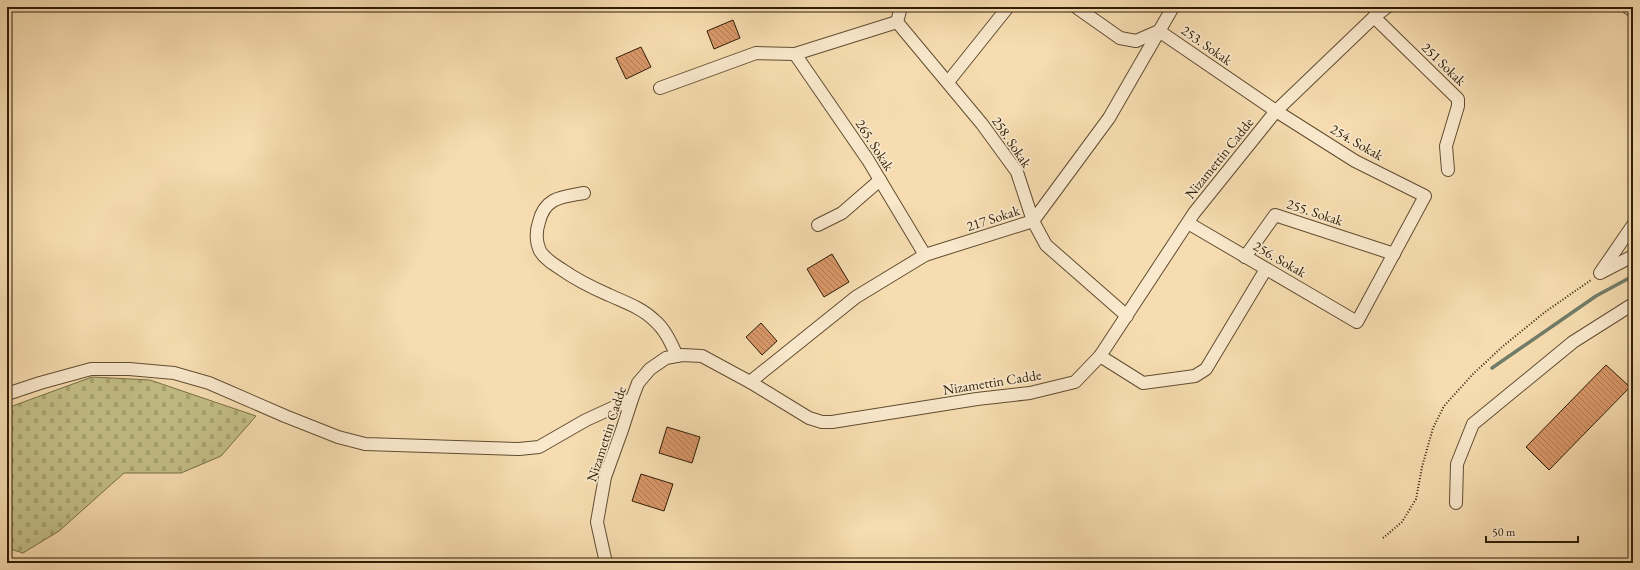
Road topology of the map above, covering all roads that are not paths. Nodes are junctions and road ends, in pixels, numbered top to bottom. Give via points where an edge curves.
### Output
1 (901, 7) edge
2 (1008, 7) edge
3 (1076, 7) edge
4 (1174, 7) edge
5 (1387, 7) edge
6 (1627, 7) edge
7 (1633, 11) edge
8 (1374, 17) junction
9 (897, 22) junction
10 (1159, 31) junction
11 (795, 54) junction
12 (948, 82) junction
13 (660, 88) dead end
14 (1276, 111) junction
15 (1448, 170) dead end
16 (880, 180) junction
17 (584, 194) dead end
18 (1033, 221) junction
19 (1188, 223) junction
20 (818, 225) dead end
21 (1633, 225) edge
22 (1394, 254) junction
23 (926, 255) junction
24 (1245, 256) junction
25 (1633, 256) edge
26 (1266, 269) junction
27 (1633, 304) edge
28 (1127, 316) junction
29 (677, 356) junction
30 (1100, 356) junction
31 (750, 382) junction
32 (7, 394) edge
33 (632, 398) junction
34 (1456, 503) dead end
35 (606, 563) edge

1 - 9 street
2 - 12 street
3 - 10 street, 253. Sokak via 1120,38 1136,41
4 - 10 street, 217 Sokak
5 - 8 street, Nizamettin Cadde
6 - 7 street
8 - 14 street, Nizamettin Cadde
8 - 15 street, 251 Sokak via 1458,98 1446,146
9 - 11 street
9 - 12 street, 258. Sokak
10 - 14 street, 253. Sokak
10 - 18 street, 217 Sokak via 1109,118
11 - 13 street via 756,53
11 - 16 street, 265. Sokak
12 - 18 street, 258. Sokak via 1017,172
14 - 19 street, Nizamettin Cadde
14 - 22 street, 254. Sokak via 1355,160 1425,196
16 - 20 street via 842,213
16 - 23 street, 265. Sokak
17 - 29 street via 562,196 545,209 537,228 540,251 549,262 567,274 654,319 666,334
18 - 23 street, 217 Sokak
18 - 28 street, 258. Sokak via 1046,246
19 - 24 street, 256. Sokak
19 - 28 street, Nizamettin Cadde
21 - 25 street via 1600,273
22 - 24 street, 255. Sokak via 1275,215
22 - 26 street, 256. Sokak via 1357,322
23 - 31 street, 217 Sokak via 856,297
24 - 26 street, 256. Sokak
26 - 30 street via 1206,369 1196,376 1143,383
27 - 34 street via 1573,342 1473,424 1457,464
28 - 30 street, Nizamettin Cadde
29 - 31 street, Nizamettin Cadde via 702,356
29 - 33 street, Nizamettin Cadde via 666,358 650,369 638,383
30 - 31 street, Nizamettin Cadde via 1075,382 1030,393 832,422 809,418
32 - 33 street via 91,369 174,373 209,382 285,416 338,437 365,444 519,449 539,447
33 - 35 street, Nizamettin Cadde via 605,477 597,522

